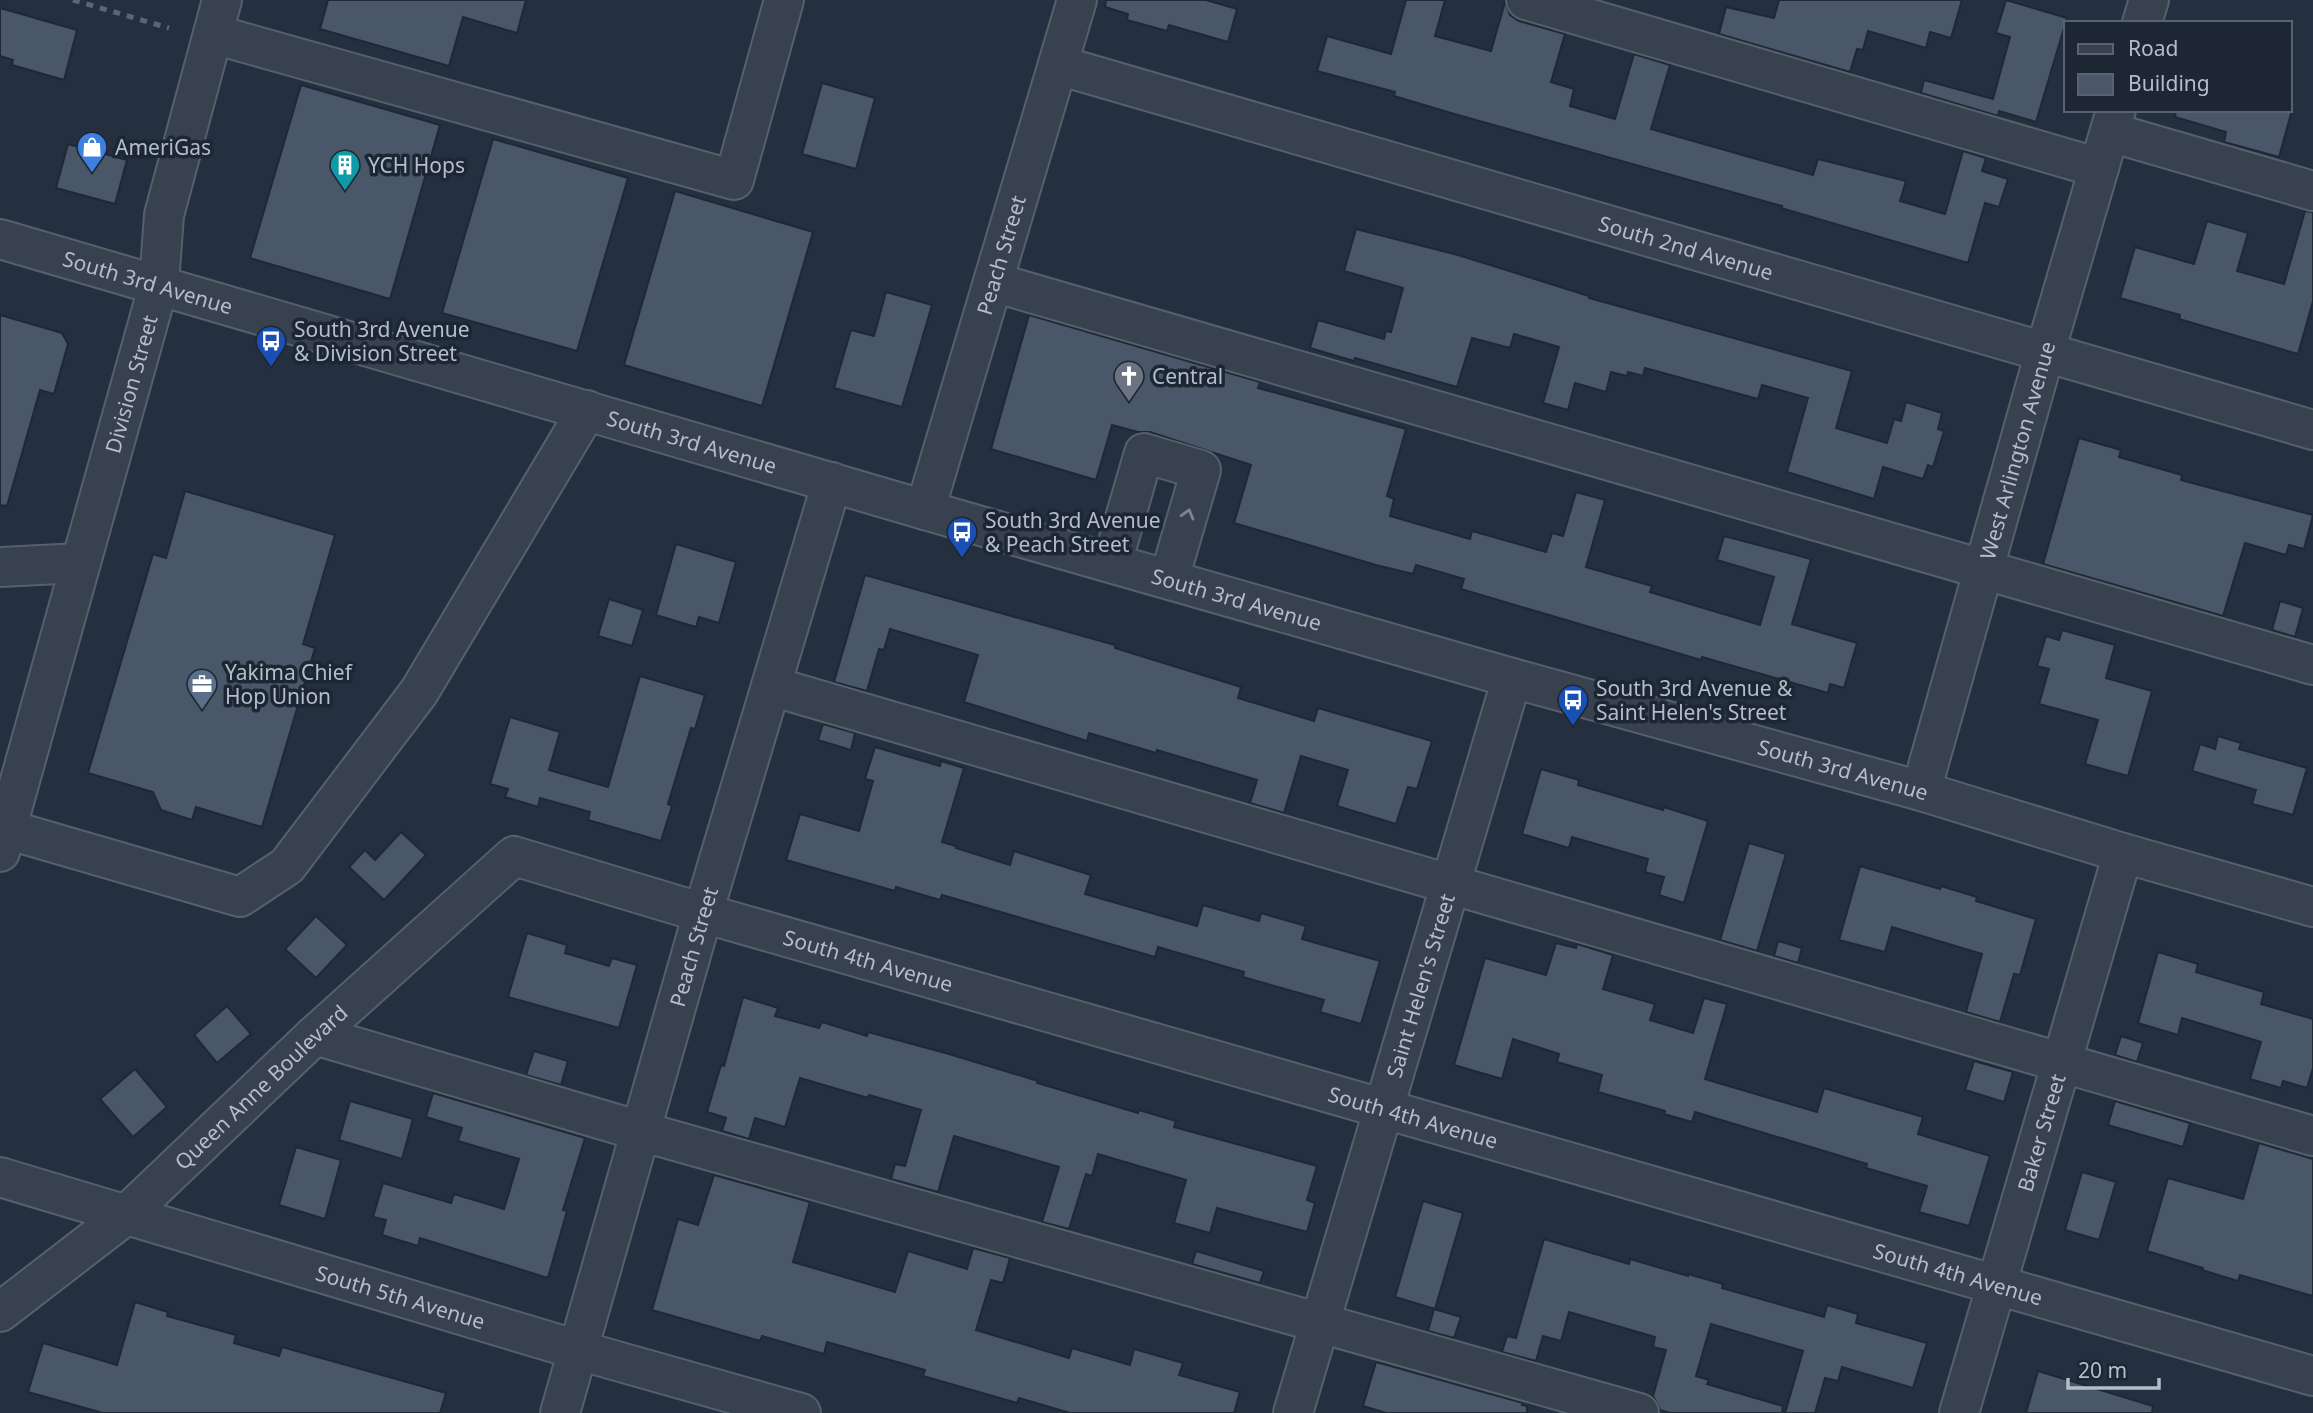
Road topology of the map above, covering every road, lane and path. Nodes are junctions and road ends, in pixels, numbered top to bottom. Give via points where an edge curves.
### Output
1 (784, 0) edge
2 (1077, 0) edge
3 (1526, 0) edge
4 (2149, 0) edge
5 (217, 17) edge
6 (2143, 21) edge
7 (1058, 65) junction
8 (2108, 137) edge
9 (2313, 191) edge
10 (0, 239) edge
11 (993, 282) junction
12 (159, 284) junction
13 (2045, 352) junction
14 (587, 410) junction
15 (2313, 430) edge
16 (832, 482) junction
17 (925, 510) junction
18 (80, 563) junction
19 (1112, 563) junction
20 (0, 567) edge
21 (1983, 570) junction
22 (1170, 579) junction
23 (2313, 665) edge
24 (1512, 678) junction
25 (771, 686) junction
26 (1921, 791) junction
27 (3, 841) edge
28 (2123, 853) junction
29 (514, 856) joint
30 (1451, 885) junction
31 (2313, 907) edge
32 (703, 913) junction
33 (315, 1035) junction
34 (2062, 1062) junction
35 (1384, 1108) junction
36 (640, 1131) junction
37 (2313, 1136) edge
38 (0, 1177) edge
39 (126, 1215) junction
40 (1997, 1284) junction
41 (0, 1311) edge
42 (1320, 1323) junction
43 (578, 1350) junction
44 (2313, 1376) edge
45 (560, 1413) edge
46 (801, 1413) edge
47 (1293, 1413) edge
48 (1639, 1413) edge
49 (1959, 1413) edge

1 - 5 street via 734,180
2 - 7 street, Peach Street
3 - 8 street
4 - 6 street
5 - 12 street, Division Street via 164,215
7 - 11 street, Peach Street
7 - 13 street, South 2nd Avenue
8 - 9 street
8 - 13 street, West Arlington Avenue
10 - 12 street, South 3rd Avenue
11 - 17 street, Peach Street
11 - 21 street
12 - 14 street, South 3rd Avenue
12 - 18 street, Division Street
13 - 15 street, South 2nd Avenue
13 - 21 street, West Arlington Avenue
14 - 16 street, South 3rd Avenue
14 - 27 street via 419,692 287,866 240,897
16 - 17 street, South 3rd Avenue
16 - 25 street, Peach Street
17 - 19 street, South 3rd Avenue
18 - 20 street
18 - 27 street, Division Street
19 - 22 street, South 3rd Avenue
22 -> 19 street via 1201,470 1144,453
21 - 23 street
21 - 26 street, West Arlington Avenue
22 - 24 street, South 3rd Avenue
24 - 26 street, South 3rd Avenue
24 - 30 street, Saint Helen's Street
25 - 30 street
25 - 32 street, Peach Street
26 - 28 street, South 3rd Avenue
28 - 31 street, South 3rd Avenue
28 - 34 street, Baker Street
29 - 32 street, South 4th Avenue
29 - 33 street, Queen Anne Boulevard
30 - 34 street
30 - 35 street, Saint Helen's Street
32 - 35 street, South 4th Avenue
32 - 36 street, Peach Street
33 - 36 street
33 - 39 street, Queen Anne Boulevard
34 - 37 street
34 - 40 street, Baker Street
35 - 40 street, South 4th Avenue
35 - 42 street, Saint Helen's Street
36 - 42 street
36 - 43 street, Peach Street
38 - 39 street, South 5th Avenue
39 - 41 street, Queen Anne Boulevard
39 - 43 street, South 5th Avenue
40 - 44 street, South 4th Avenue
40 - 49 street, Baker Street
42 - 47 street, Saint Helen's Street
42 - 48 street
43 - 45 street, Peach Street
43 - 46 street, South 5th Avenue

